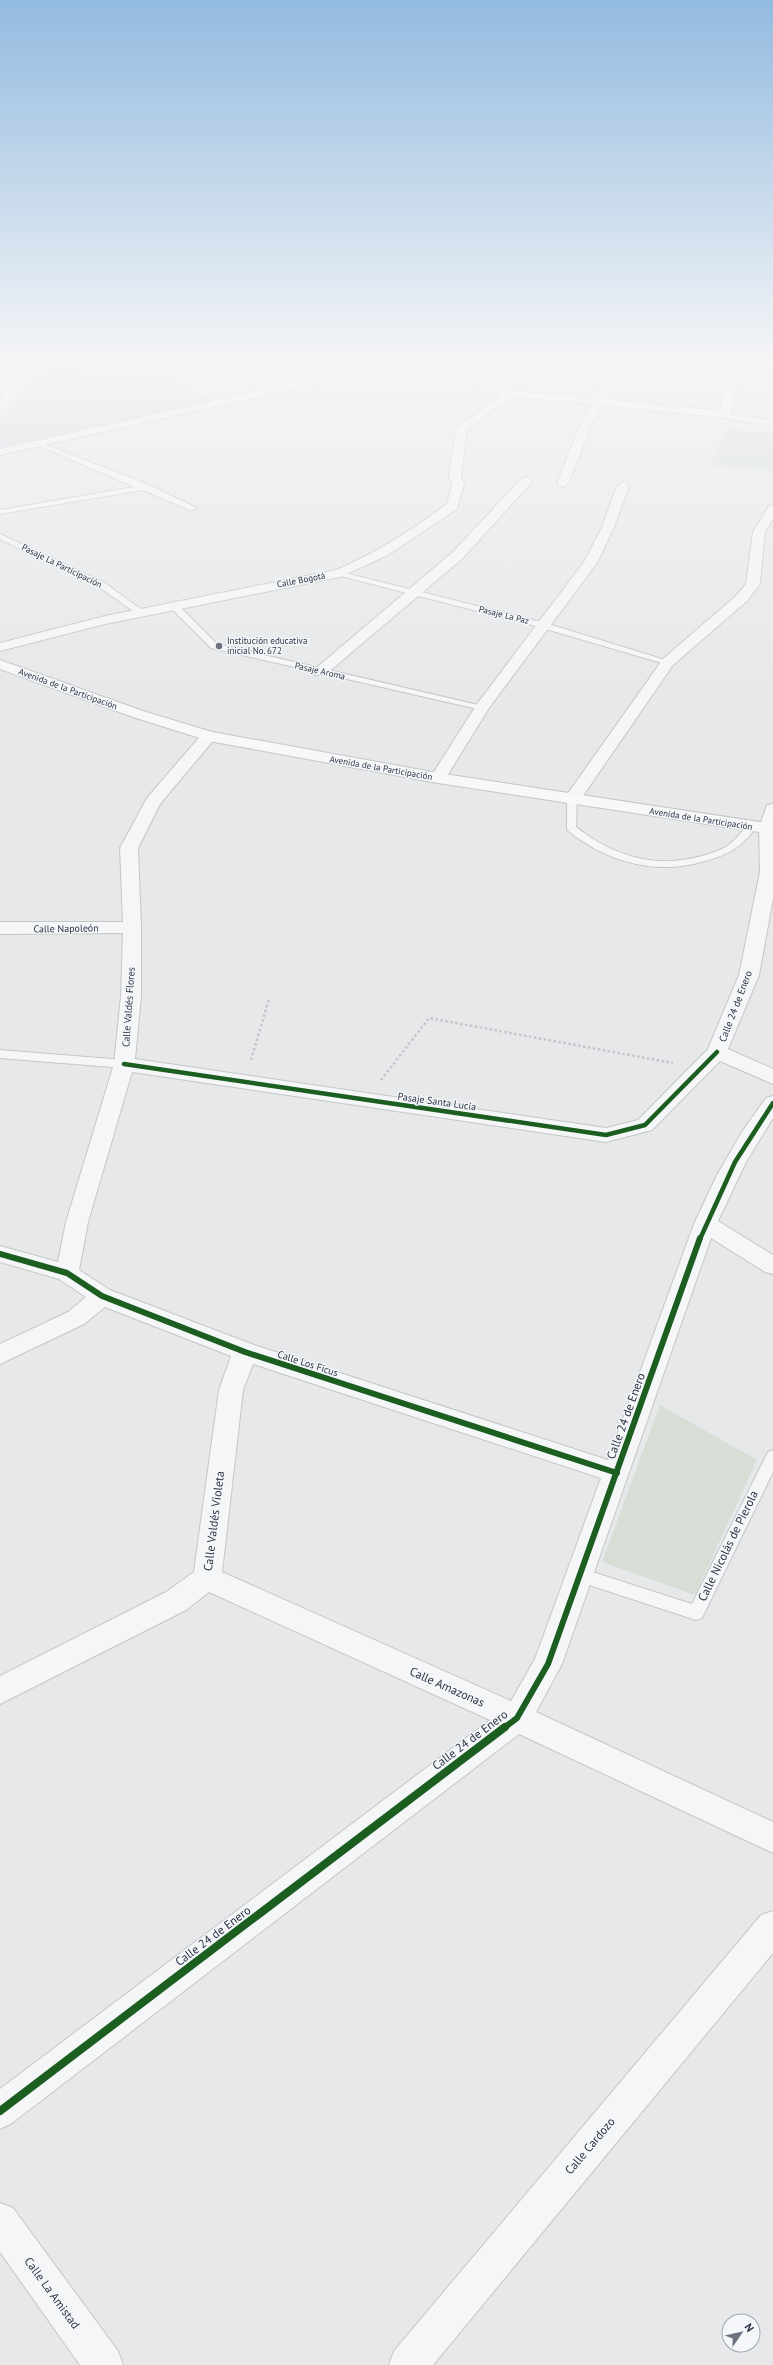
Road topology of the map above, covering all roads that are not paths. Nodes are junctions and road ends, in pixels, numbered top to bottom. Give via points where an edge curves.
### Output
1 (97, 467) edge
2 (456, 467) edge
3 (569, 467) edge
4 (526, 480) dead end
5 (563, 483) dead end
6 (623, 486) dead end
7 (146, 487) junction
8 (193, 508) dead end
9 (773, 509) edge
10 (0, 512) edge
11 (766, 532) edge
12 (0, 536) edge
13 (340, 573) junction
14 (414, 592) junction
15 (174, 606) junction
16 (142, 613) junction
17 (542, 625) junction
18 (0, 647) edge
19 (668, 662) junction
20 (0, 664) edge
21 (320, 672) junction
22 (482, 706) junction
23 (209, 736) junction
24 (438, 778) junction
25 (572, 799) junction
26 (773, 809) edge
27 (764, 828) edge
28 (132, 927) junction
29 (1, 930) edge
30 (717, 1052) junction
31 (0, 1054) edge
32 (124, 1064) junction
33 (773, 1077) edge
34 (773, 1103) edge
35 (705, 1224) junction
36 (0, 1254) edge
37 (773, 1266) edge
38 (67, 1273) junction
39 (102, 1296) junction
40 (245, 1352) junction
41 (0, 1355) edge
42 (773, 1456) edge
43 (616, 1473) junction
44 (580, 1575) junction
45 (207, 1578) junction
46 (0, 1691) edge
47 (517, 1718) junction
48 (773, 1838) edge
49 (773, 1927) edge
50 (0, 2111) edge
51 (0, 2221) edge
52 (104, 2365) edge
53 (408, 2365) edge

1 - 7 lane
2 - 13 street, Calle Bogotá via 455,476 458,484 453,506 432,521
3 - 5 street
4 - 14 street via 458,555
6 - 17 street via 608,527 590,563
7 - 8 lane
7 - 10 lane
9 - 11 street
11 - 19 street via 753,584 742,598
12 - 16 lane, Pasaje La Participación via 102,585
13 - 14 lane, Pasaje La Paz
13 - 15 street, Calle Bogotá
14 - 17 lane, Pasaje La Paz
14 - 21 street
15 - 16 street, Calle Bogotá
15 - 21 lane, Pasaje Aroma via 214,646
16 - 18 street, Calle Bogotá via 56,631
17 - 19 lane, Pasaje La Paz
17 - 22 street
19 - 25 street
20 - 23 main road, Avenida de la Participación via 138,714
21 - 22 lane, Pasaje Aroma
22 - 24 street
23 - 24 main road, Avenida de la Participación
23 - 28 street, Calle Valdés Flores via 153,802 128,848
24 - 25 main road, Avenida de la Participación
25 - 27 main road, Avenida de la Participación
25 - 27 lane via 571,828 586,841 609,853 647,864 677,865 700,860 731,848
26 - 27 street
27 - 30 street, Calle 24 de Enero via 769,872 749,975
28 - 29 street, Calle Napoleón
28 - 32 street, Calle Valdés Flores via 131,996
30 - 32 street, Pasaje Santa Lucía via 645,1125 606,1135
30 - 33 street, Calle 24 de Enero
31 - 32 lane
32 - 38 street, Calle Valdés Flores via 77,1222
34 - 35 street, Calle 24 de Enero via 730,1169
35 - 37 street
35 - 43 street, Calle 24 de Enero
36 - 38 street, Calle Los Ficus
38 - 39 street, Calle Los Ficus
39 - 40 street, Calle Los Ficus
39 - 41 street via 76,1318
40 - 43 street, Calle Los Ficus
40 - 45 street, Calle Valdés Violeta via 231,1390
42 - 44 lane, Calle Nicolás de Pierola via 696,1613
43 - 44 street, Calle 24 de Enero
44 - 47 street, Calle 24 de Enero via 548,1664
45 - 46 street, Calle Valdés Violeta via 176,1601
45 - 47 street, Calle Amazonas
47 - 48 street, Calle Amazonas
47 - 50 street, Calle 24 de Enero
49 - 53 street, Calle Cardozo
51 - 52 street, Calle La Amistad

